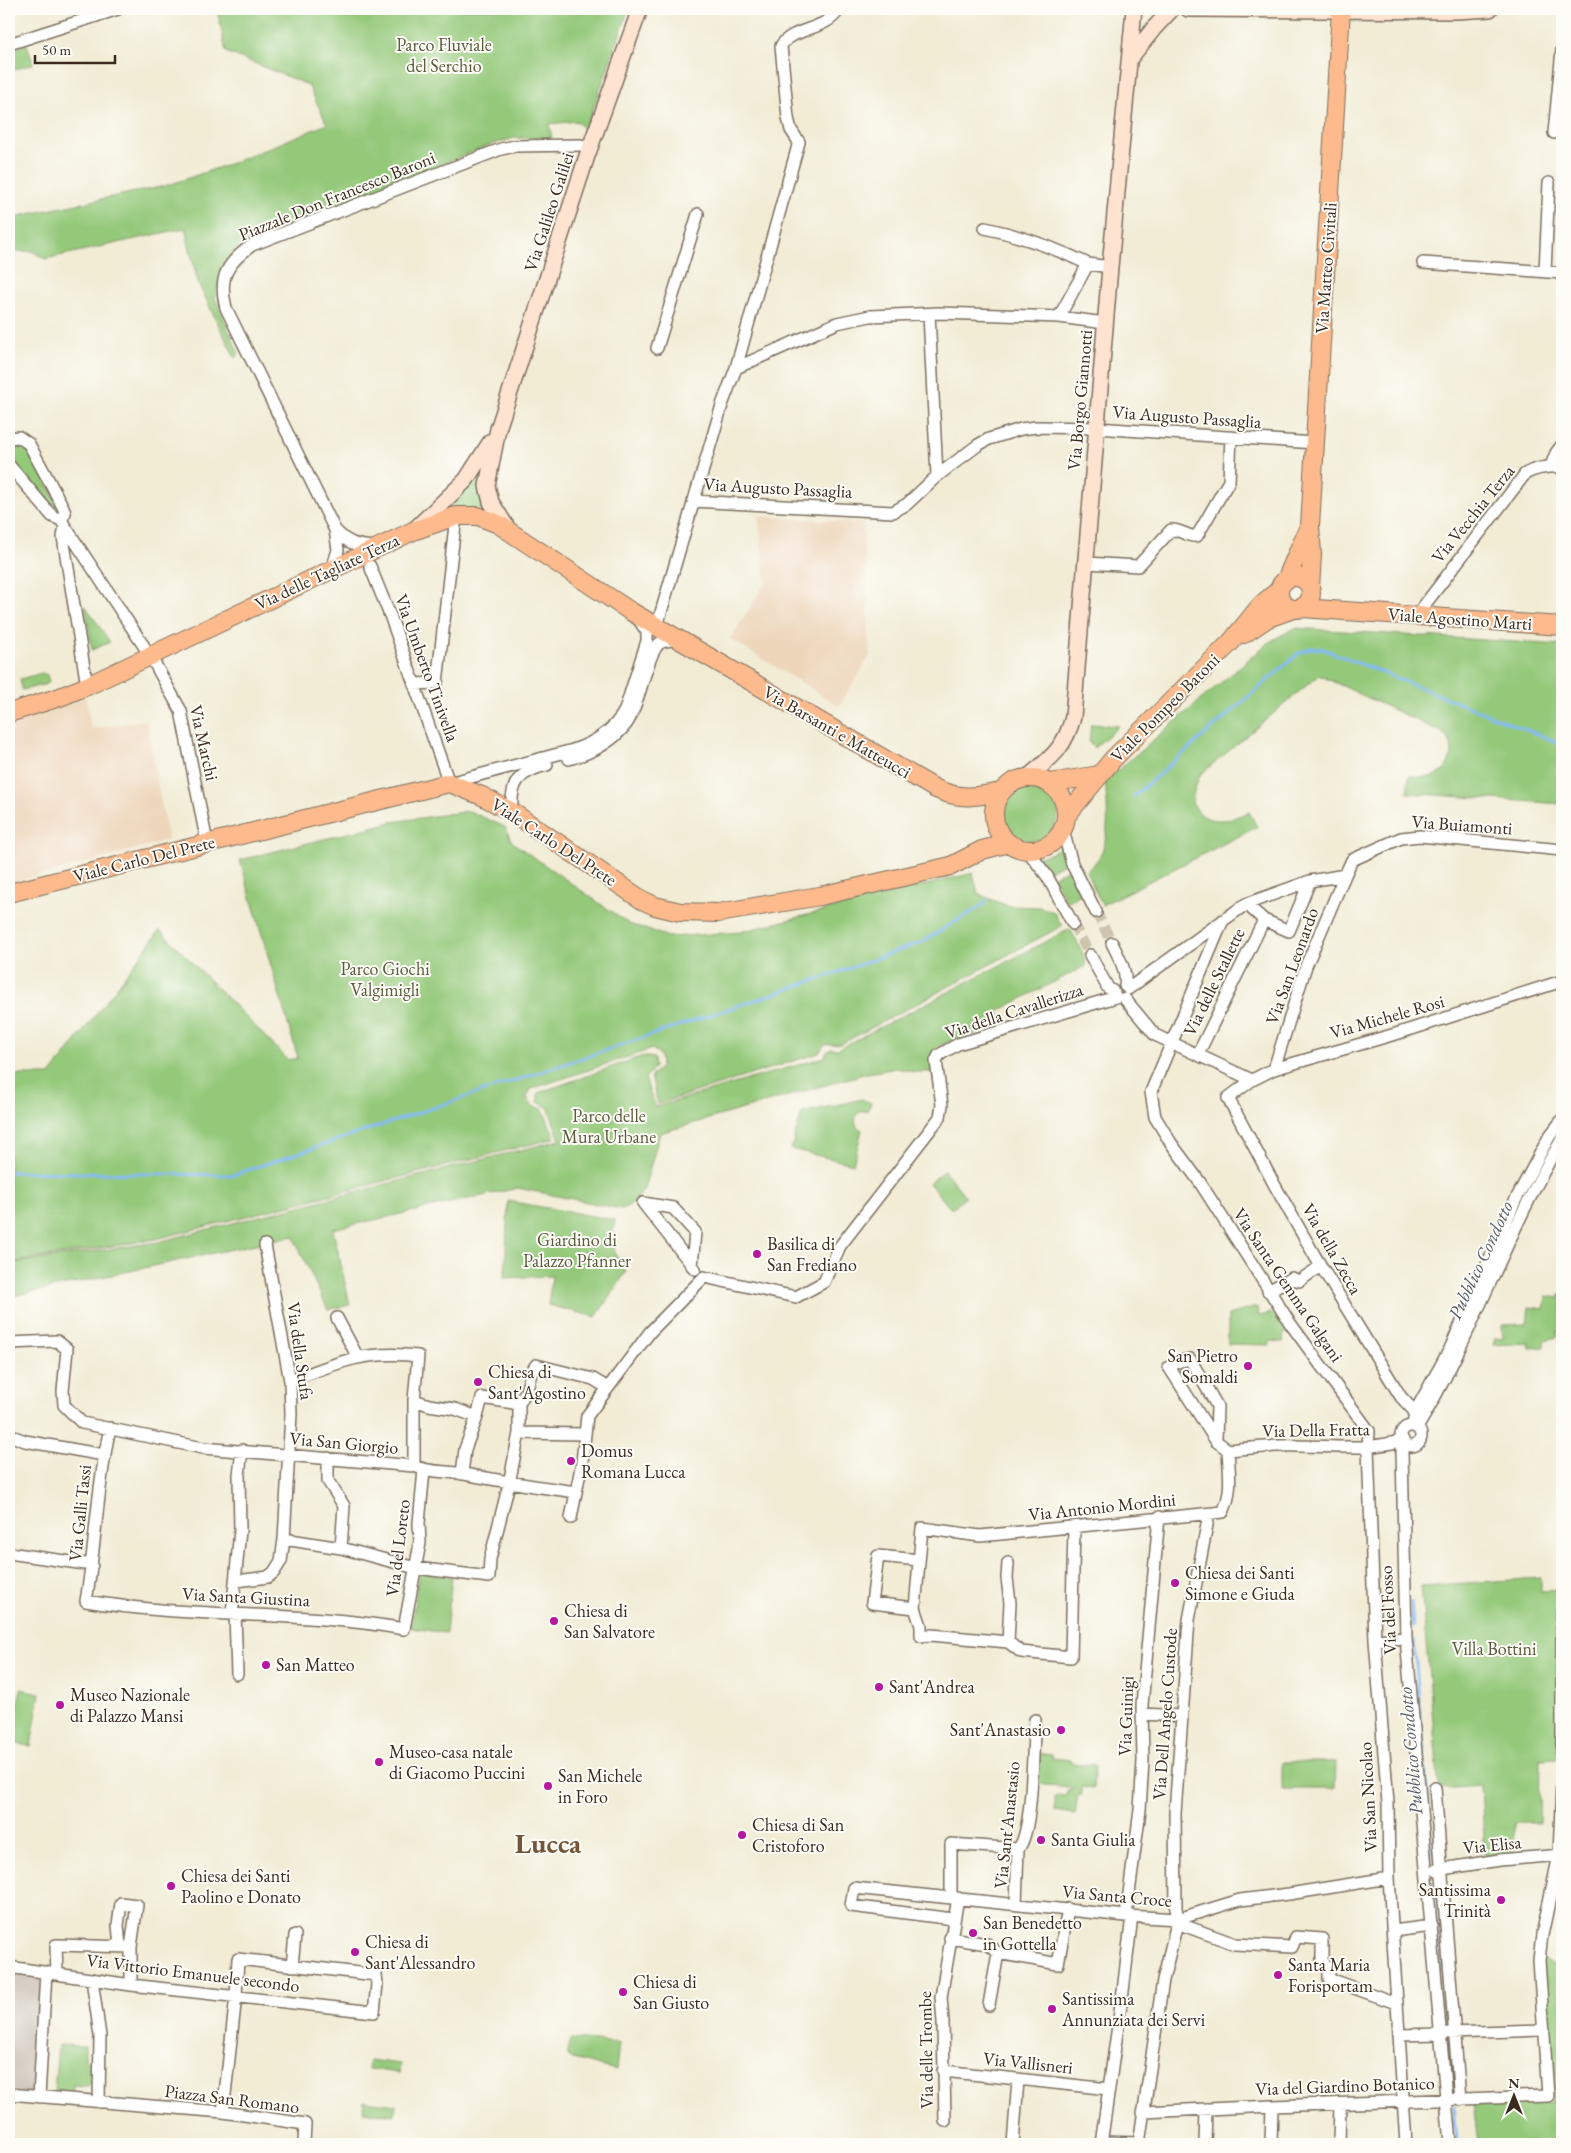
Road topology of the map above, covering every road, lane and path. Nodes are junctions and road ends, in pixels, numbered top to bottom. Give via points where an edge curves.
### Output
1 (118, 9) edge
2 (640, 9) edge
3 (839, 9) edge
4 (1134, 9) edge
5 (1172, 9) edge
6 (1188, 9) edge
7 (1490, 9) edge
8 (1341, 10) edge
9 (9, 44) edge
10 (1562, 50) edge
11 (1131, 57) junction
12 (1554, 133) dead end
13 (584, 151) junction
14 (1549, 183) dead end
15 (698, 214) dead end
16 (985, 228) dead end
17 (1423, 263) dead end
18 (1088, 264) junction
19 (1110, 267) junction
20 (1545, 272) junction
21 (1562, 273) edge
22 (929, 314) junction
23 (1059, 317) junction
24 (1105, 323) junction
25 (657, 348) dead end
26 (736, 368) junction
27 (1097, 428) junction
28 (498, 429) junction
29 (1231, 437) junction
30 (9, 438) edge
31 (1314, 443) junction
32 (1562, 445) edge
33 (9, 464) edge
34 (1557, 466) edge
35 (938, 476) junction
36 (693, 501) junction
37 (456, 516) junction
38 (63, 523) junction
39 (1310, 526) junction
40 (508, 529) junction
41 (335, 530) junction
42 (413, 531) junction
43 (378, 547) junction
44 (1086, 563) junction
45 (370, 566) dead end
46 (332, 568) junction
47 (1282, 585) junction
48 (1310, 589) junction
49 (1298, 608) junction
50 (630, 612) junction
51 (1358, 612) junction
52 (1416, 616) junction
53 (657, 626) junction
54 (1562, 626) edge
55 (680, 640) junction
56 (1231, 642) junction
57 (151, 657) junction
58 (414, 684) junction
59 (87, 686) junction
60 (9, 713) edge
61 (1099, 775) junction
62 (1028, 777) junction
63 (1050, 783) junction
64 (449, 784) junction
65 (1001, 792) junction
66 (512, 812) junction
67 (1065, 822) junction
68 (207, 843) junction
69 (1009, 843) junction
70 (1027, 850) junction
71 (1562, 850) edge
72 (1345, 876) junction
73 (1310, 882) junction
74 (9, 893) edge
75 (1246, 904) junction
76 (1096, 912) tunnel mouth
77 (1227, 916) junction
78 (1264, 920) junction
79 (1073, 924) tunnel mouth
80 (1112, 943) tunnel mouth
81 (1090, 955) tunnel mouth
82 (1562, 981) edge
83 (1122, 993) junction
84 (1171, 1041) junction
85 (1198, 1054) junction
86 (1274, 1069) junction
87 (1252, 1080) junction
88 (1228, 1098) joint
89 (1562, 1120) edge
90 (1562, 1139) edge
91 (1521, 1203) junction
92 (265, 1244) dead end
93 (692, 1266) junction
94 (1321, 1266) junction
95 (704, 1277) junction
96 (1299, 1281) junction
97 (1268, 1291) junction
98 (1304, 1292) dead end
99 (336, 1318) dead end
100 (9, 1343) edge
101 (357, 1356) junction
102 (290, 1381) junction
103 (608, 1388) junction
104 (414, 1400) junction
105 (519, 1404) junction
106 (1415, 1412) junction
107 (476, 1417) junction
108 (1415, 1427) junction
109 (110, 1428) junction
110 (519, 1433) junction
111 (9, 1434) edge
112 (585, 1434) junction
113 (1216, 1441) junction
114 (1404, 1441) junction
115 (1368, 1448) junction
116 (242, 1450) junction
117 (1228, 1450) junction
118 (104, 1455) junction
119 (289, 1456) junction
120 (328, 1458) junction
121 (419, 1468) junction
122 (462, 1474) junction
123 (509, 1484) junction
124 (576, 1492) junction
125 (1209, 1514) junction
126 (1159, 1517) junction
127 (570, 1518) dead end
128 (1074, 1527) junction
129 (284, 1539) junction
130 (341, 1548) junction
131 (9, 1553) edge
132 (919, 1560) junction
133 (1008, 1563) dead end
134 (92, 1564) junction
135 (416, 1568) junction
136 (237, 1581) junction
137 (86, 1601) joint
138 (915, 1608) junction
139 (1562, 1613) edge
140 (234, 1614) junction
141 (404, 1629) joint
142 (1406, 1638) junction
143 (1375, 1640) junction
144 (1008, 1642) junction
145 (237, 1674) dead end
146 (1142, 1714) junction
147 (1182, 1716) junction
148 (1035, 1720) dead end
149 (1562, 1783) edge
150 (1435, 1788) dead end
151 (1018, 1849) junction
152 (1561, 1855) edge
153 (1442, 1868) junction
154 (1426, 1871) junction
155 (1389, 1878) junction
156 (954, 1898) junction
157 (1016, 1904) junction
158 (1068, 1909) junction
159 (1129, 1916) junction
160 (954, 1919) junction
161 (1178, 1921) junction
162 (1432, 1926) junction
163 (1393, 1931) junction
164 (295, 1935) dead end
165 (950, 1938) junction
166 (998, 1953) junction
167 (289, 1966) junction
168 (9, 1967) edge
169 (51, 1973) junction
170 (92, 1979) junction
171 (131, 1985) junction
172 (236, 1996) junction
173 (1396, 2003) junction
174 (989, 2005) dead end
175 (1544, 2030) junction
176 (1448, 2033) junction
177 (1399, 2035) junction
178 (943, 2071) junction
179 (1018, 2080) junction
180 (1109, 2089) junction
181 (9, 2094) edge
182 (39, 2097) junction
183 (1453, 2100) junction
184 (99, 2102) junction
185 (1403, 2102) junction
186 (1340, 2104) junction
187 (1272, 2106) junction
188 (1206, 2109) junction
189 (223, 2112) junction
190 (1143, 2112) junction
191 (945, 2121) dead end
192 (1101, 2143) edge
193 (304, 2144) edge
194 (1013, 2144) edge
195 (1139, 2144) edge
196 (1204, 2144) edge
197 (1271, 2144) edge
198 (1339, 2144) edge
199 (1406, 2144) edge
200 (1450, 2144) edge

1 - 9 street
2 - 13 street, Via Galileo Galilei via 596,130
3 - 26 street via 824,23 787,38 781,46 788,118 799,142
4 - 11 street, Via Borgo Giannotti
5 - 11 street
6 - 8 street
7 - 8 street
8 - 31 main road, Via Matteo Civitali
10 - 12 street
11 - 19 street, Via Borgo Giannotti
13 - 28 street, Via Galileo Galilei
13 - 41 street, Piazzale Don Francesco Baroni via 515,146 501,150 252,245 235,257 228,268 223,294 226,308
14 - 20 street
15 - 25 street
16 - 18 street via 1023,237
17 - 20 street
18 - 19 street
18 - 23 street
19 - 24 street, Via Borgo Giannotti
20 - 21 street
22 - 23 street
22 - 26 street via 850,319
22 - 35 street
23 - 24 street
24 - 27 street, Via Borgo Giannotti
26 - 36 street
27 - 29 street, Via Augusto Passaglia
27 - 35 street, Via Augusto Passaglia via 1036,427 1003,434 978,445
27 - 44 street, Via Borgo Giannotti
28 - 40 street, Via Galileo Galilei via 487,486 491,502
28 - 42 street, Via Galileo Galilei via 466,480
29 - 31 street, Via Augusto Passaglia
29 - 44 street via 1229,481 1197,536 1171,530 1138,566
30 - 38 street via 19,437 29,444 63,507
31 - 39 main road, Via Matteo Civitali
32 - 34 street, Via Vecchia Terza via 1556,453
33 - 38 street via 52,516
34 - 52 street, Via Vecchia Terza via 1534,469 1525,474
35 - 36 street, Via Augusto Passaglia via 893,512
36 - 53 street
37 - 40 main road, Via delle Tagliate Terza via 478,516
37 - 42 main road, Via delle Tagliate Terza
37 - 58 street via 437,683
38 - 57 street, Via Marchi
38 - 59 street
39 - 47 main road, Via Matteo Civitali
39 - 48 main road, Via Matteo Civitali
40 - 50 main road, Via Barsanti e Matteucci
41 - 43 street via 353,545
41 - 46 street, Piazzale Don Francesco Baroni via 338,550
42 - 43 main road, Via delle Tagliate Terza
43 - 46 main road, Via delle Tagliate Terza
44 - 62 street, Via Borgo Giannotti via 1070,731 1051,759
45 - 58 street, Via Umberto Tinivella
46 - 57 main road, Via delle Tagliate Terza
47 - 48 main road via 1293,577 1301,578
47 - 49 main road via 1282,603
47 - 56 main road, Viale Pompeo Batoni
48 - 49 main road via 1310,600
48 - 51 main road, Viale Agostino Marti via 1318,596
49 - 51 main road, Viale Agostino Marti
49 - 56 main road, Viale Pompeo Batoni via 1268,618
50 - 53 main road, Via Barsanti e Matteucci
50 - 64 street, Via Barsanti e Matteucci via 645,628 648,641 625,710 614,725 583,747
51 - 52 main road, Viale Agostino Marti
52 - 54 main road, Viale Agostino Marti
53 - 55 main road, Via Barsanti e Matteucci
55 - 65 main road, Via Barsanti e Matteucci via 936,789 967,798
55 - 66 street via 662,642 653,650 637,703 617,734 585,755 524,773 512,792
56 - 61 main road, Viale Pompeo Batoni
57 - 59 main road, Via delle Tagliate Terza
57 - 68 street, Via Marchi via 181,711
58 - 64 street, Via Umberto Tinivella
59 - 60 main road, Via delle Tagliate Terza
61 - 63 main road, Viale Pompeo Batoni
61 - 67 main road, Viale Pompeo Batoni
62 - 63 main road
62 - 65 main road via 1014,781
63 - 67 main road via 1062,795
64 - 66 main road, Viale Carlo Del Prete
64 - 68 main road, Viale Carlo Del Prete
65 - 69 main road via 994,806 994,821
66 - 69 main road, Viale Carlo Del Prete via 642,900 667,909 699,914 820,896 951,866 982,850
67 - 70 main road via 1058,837 1048,845
67 - 76 street via 1072,864
68 - 74 main road, Viale Carlo Del Prete
69 - 70 main road
70 - 79 street via 1047,876
71 - 72 street, Via Buiamonti via 1420,836 1400,838 1352,860
72 - 73 street
72 - 86 street, Via San Leonardo via 1306,966
73 - 75 street
73 - 78 street via 1290,931
75 - 77 street
75 - 78 street, Via delle Stallette
77 - 83 street
77 - 84 street, Via Santa Gemma Galgani
78 - 85 street, Via delle Stallette
80 - 83 street via 1126,977
81 - 83 street via 1108,988
82 - 86 street, Via Michele Rosi
83 - 84 street via 1156,1035
83 - 95 street, Via della Cavallerizza via 958,1044 939,1055 936,1061 942,1105 940,1117 840,1246 824,1282 796,1297
84 - 85 street
84 - 97 street, Via Santa Gemma Galgani via 1151,1092 1155,1117
85 - 87 street
86 - 87 street, Via Michele Rosi
87 - 88 street, Via Michele Rosi
88 - 94 street, Via della Zecca
89 - 91 street via 1549,1137
90 - 91 street
91 - 106 street via 1450,1349
91 - 108 street via 1458,1352
92 - 102 street, Via della Stufa
93 - 93 street via 696,1232 673,1208 643,1204
93 - 95 street
94 - 96 street
94 - 106 street, Via della Zecca via 1401,1397
95 - 103 street via 650,1332
96 - 97 street via 1292,1278
96 - 98 street
97 - 115 street, Via Santa Gemma Galgani via 1368,1428
99 - 101 street
100 - 109 street, Via San Giorgio via 57,1342 67,1349 64,1405 82,1423
101 - 102 street
101 - 104 street, Via del Loreto via 394,1353 418,1356
102 - 119 street, Via della Stufa
103 - 105 street via 593,1379 536,1365
103 - 112 street via 587,1416
104 - 107 street
104 - 121 street, Via del Loreto
105 - 107 street via 482,1398
105 - 110 street
106 - 108 street
107 - 122 street via 465,1449
108 - 114 street via 1405,1428 1402,1434
108 - 114 street via 1421,1432 1419,1442 1414,1445
109 - 116 street, Via San Giorgio via 203,1448
109 - 118 street, Via Galli Tassi
110 - 112 street
110 - 123 street
111 - 118 street
112 - 124 street
113 - 113 street via 1217,1406 1190,1359 1180,1361 1169,1367
113 - 117 street
114 - 115 street, Via Della Fratta
114 - 142 street, Via del Fosso
115 - 117 street, Via Della Fratta via 1296,1446
115 - 143 street, Via San Nicolao
116 - 119 street, Via San Giorgio
116 - 136 street
117 - 125 street, Via Antonio Mordini via 1230,1486 1227,1504 1223,1512
118 - 134 street, Via Galli Tassi
119 - 120 street, Via San Giorgio
119 - 129 street, Via della Stufa
120 - 121 street, Via San Giorgio
120 - 130 street via 328,1482 344,1506
121 - 122 street, Via San Giorgio
121 - 135 street, Via del Loreto
122 - 123 street, Via San Giorgio
123 - 124 street, Via San Giorgio
123 - 135 street via 490,1559 489,1578
124 - 127 street
125 - 126 street, Via Antonio Mordini
125 - 147 street, Via Dell Angelo Custode via 1189,1620
126 - 128 street, Via Antonio Mordini
126 - 146 street, Via Guinigi
128 - 132 street, Via Antonio Mordini via 980,1536 922,1528
128 - 144 street via 1071,1657 1021,1652
129 - 130 street
129 - 136 street, Via della Stufa via 281,1561 274,1572 268,1577
130 - 135 street
131 - 134 street
132 - 138 street
132 - 138 street via 878,1556 872,1603
133 - 144 street
134 - 137 street, Via Galli Tassi
135 - 141 street, Via del Loreto
136 - 140 street
137 - 140 street, Via Santa Giustina via 131,1609
138 - 144 street via 921,1636
139 - 149 street
140 - 141 street, Via Santa Giustina via 335,1620
140 - 145 street
142 - 143 street
142 - 154 street, Via del Fosso
143 - 155 street, Via San Nicolao via 1388,1803
146 - 147 street
146 - 159 street, Via Guinigi via 1140,1810
147 - 161 street, Via Dell Angelo Custode via 1175,1813
148 - 151 street, Via Sant'Anastasio via 1032,1793 1022,1845
149 - 152 street
150 - 153 street, Via del Fosso
151 - 156 street, Via delle Trombe via 950,1844
151 - 157 street, Via Sant'Anastasio
152 - 153 street, Via Elisa
152 - 175 street via 1539,1960
153 - 154 street, Via Elisa
153 - 176 street, Via del Fosso
154 - 162 street, Via del Fosso
155 - 161 street, Via Santa Croce via 1240,1900
155 - 163 street, Via San Nicolao
156 - 157 street, Via Santa Croce
156 - 160 street, Via delle Trombe
156 - 160 street, Via Santa Croce via 854,1888 851,1906
157 - 158 street, Via Santa Croce
158 - 159 street, Via Santa Croce
158 - 166 street via 1058,1964
159 - 161 street, Via Santa Croce
159 - 180 street, Via Guinigi
160 - 165 street, Via delle Trombe
161 - 173 street via 1235,1944 1292,1947 1296,1937 1322,1939 1322,1960 1329,1970 1329,1979
161 - 190 street, Via Dell Angelo Custode via 1163,1980
162 - 163 street
162 - 176 street, Via del Fosso
163 - 173 street, Via San Nicolao
164 - 167 street
165 - 166 street via 987,1944
165 - 178 street, Via delle Trombe via 941,1997
166 - 174 street
167 - 172 street via 238,1959
167 - 172 street, Via Vittorio Emanuele secondo via 376,1975 374,2012
168 - 169 street, Via Vittorio Emanuele secondo
169 - 170 street, Via Vittorio Emanuele secondo
169 - 171 street via 56,1945 126,1946
169 - 182 street
170 - 171 street, Via Vittorio Emanuele secondo
170 - 184 street via 100,2036
171 - 172 street, Via Vittorio Emanuele secondo
172 - 189 street
173 - 177 street, Via San Nicolao
175 - 176 street
175 - 183 street, Via del Giardino Botanico via 1548,2096
176 - 177 street
176 - 183 street, Via del Fosso
177 - 185 street, Via San Nicolao
178 - 179 street, Via Vallisneri
178 - 191 street, Via delle Trombe
179 - 180 street, Via Vallisneri
179 - 194 street
180 - 192 street, Via Guinigi
181 - 182 street, Piazza San Romano
182 - 184 street, Piazza San Romano
183 - 185 street, Via del Giardino Botanico
183 - 200 street, Via del Fosso
184 - 189 street, Piazza San Romano
185 - 186 street, Via del Giardino Botanico
185 - 199 street, Via San Nicolao
186 - 187 street, Via del Giardino Botanico
186 - 198 street
187 - 188 street, Via del Giardino Botanico
187 - 197 street
188 - 190 street, Via del Giardino Botanico
188 - 196 street
189 - 193 street, Piazza San Romano via 305,2124
190 - 195 street, Via Dell Angelo Custode
192 - 195 street

